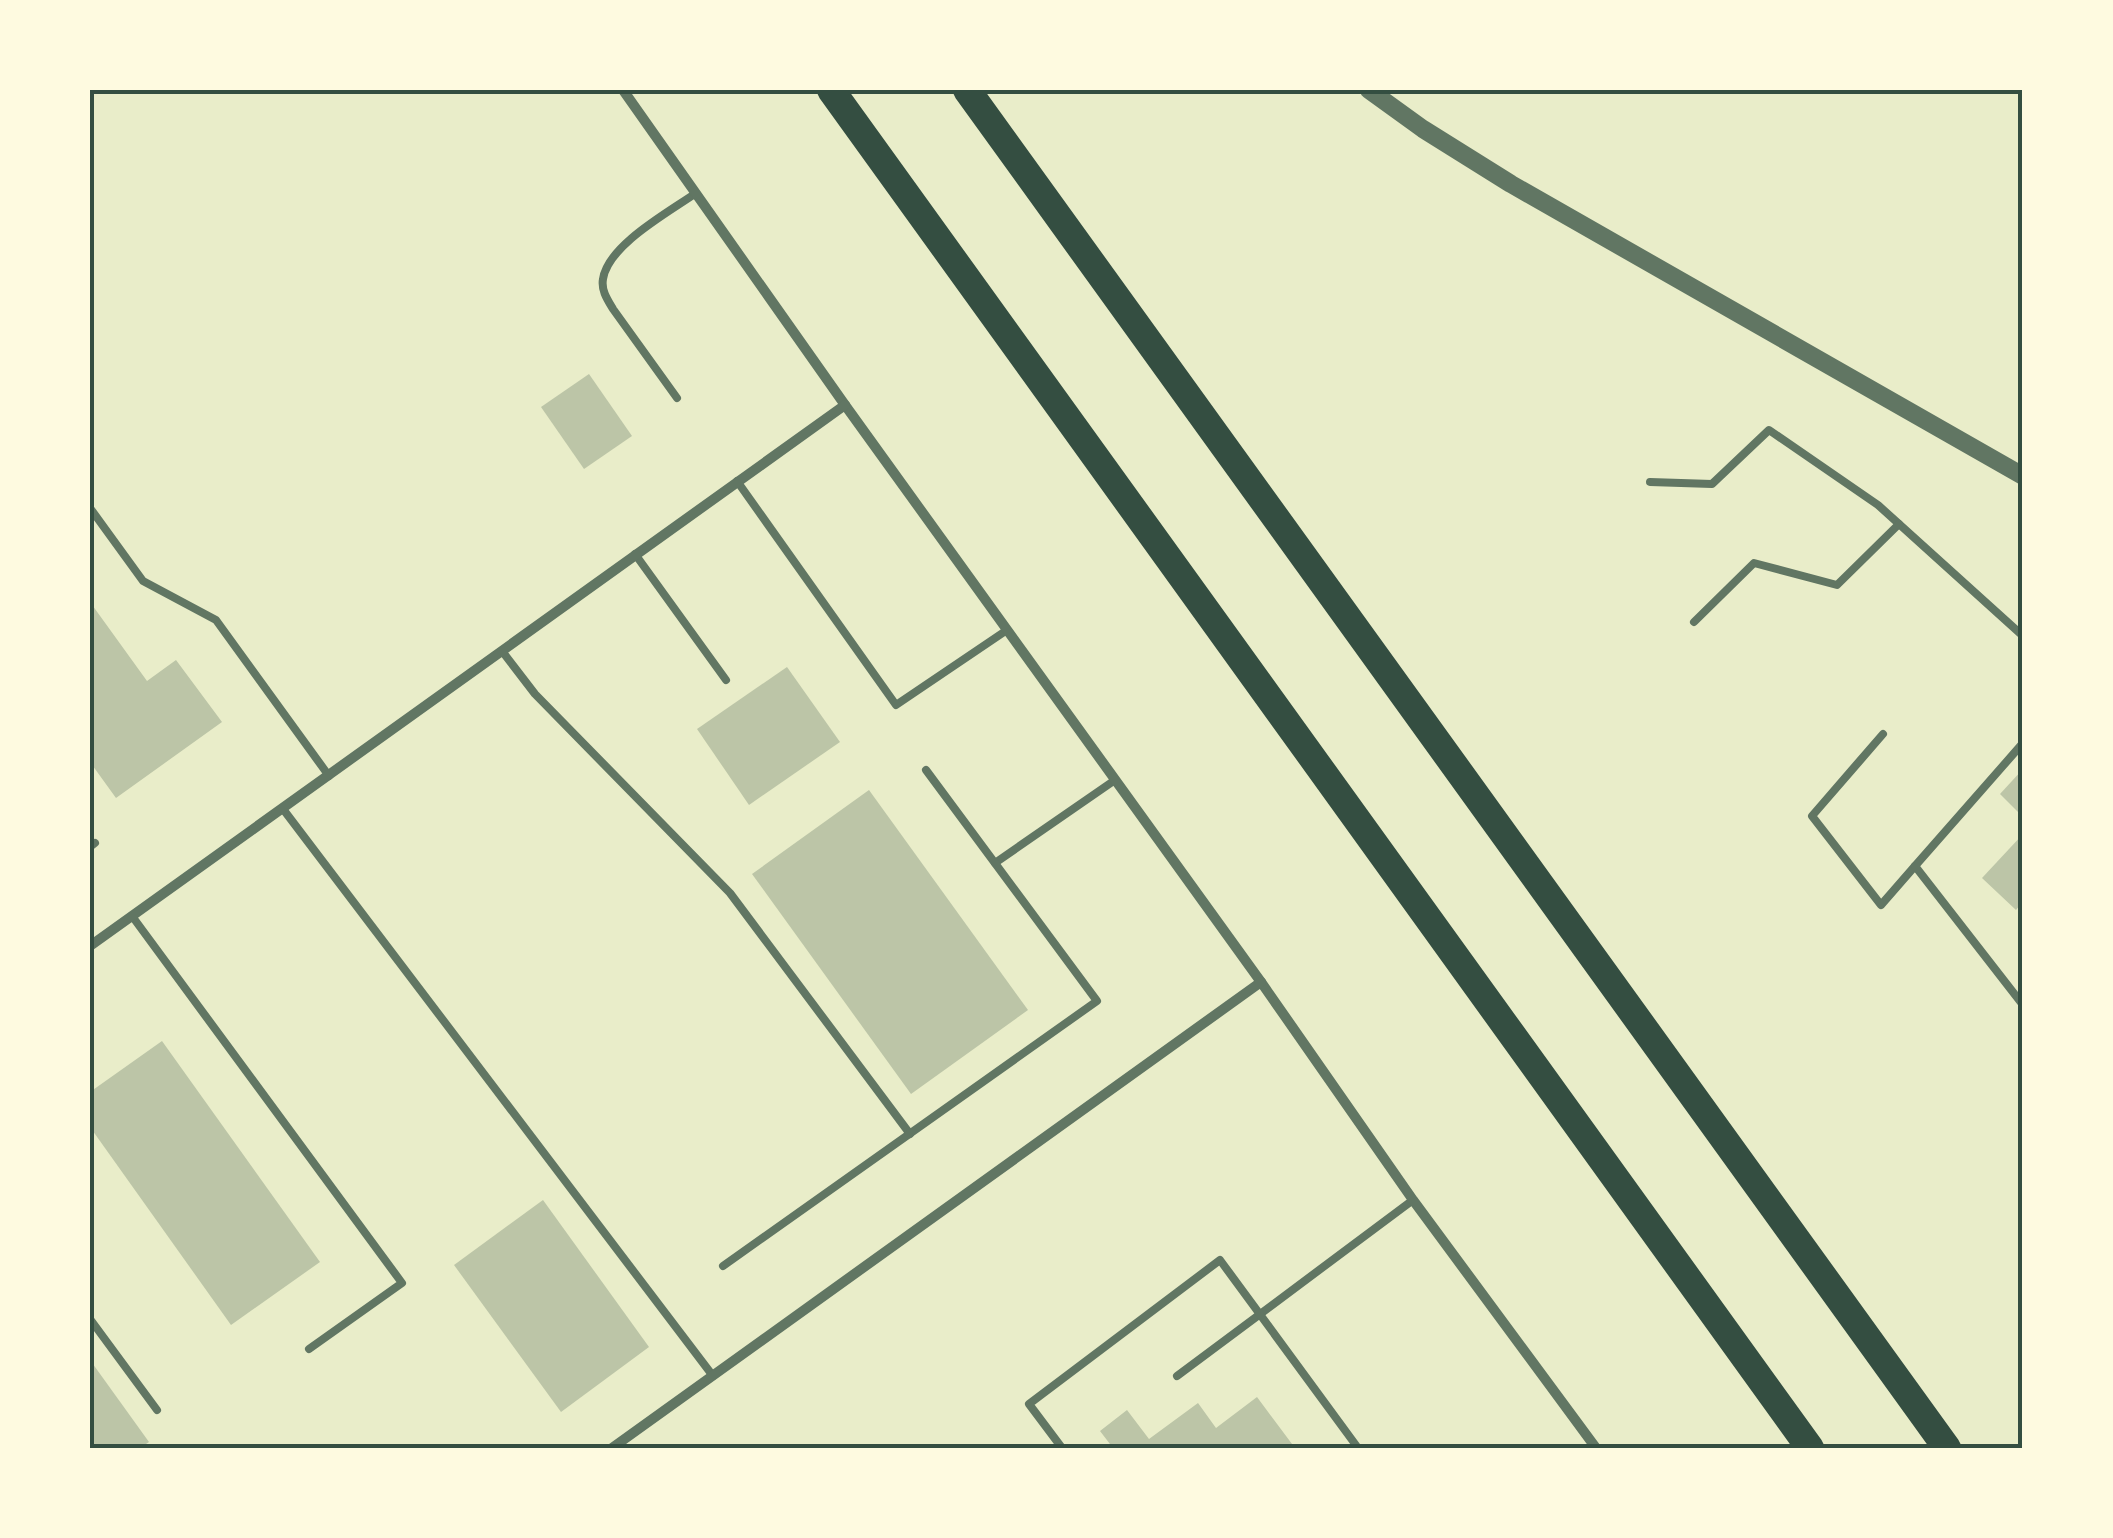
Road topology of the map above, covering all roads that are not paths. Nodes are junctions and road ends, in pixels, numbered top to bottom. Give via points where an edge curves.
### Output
1 (623, 90) edge
2 (831, 90) edge
3 (967, 90) edge
4 (1369, 90) edge
5 (696, 193) junction
6 (677, 398) dead end
7 (845, 405) junction
8 (2023, 476) edge
9 (737, 481) junction
10 (1650, 482) dead end
11 (90, 508) edge
12 (1899, 524) junction
13 (636, 554) junction
14 (1694, 622) dead end
15 (1007, 630) junction
16 (2023, 636) edge
17 (502, 651) junction
18 (726, 680) dead end
19 (1883, 734) dead end
20 (2023, 743) edge
21 (926, 770) dead end
22 (329, 776) junction
23 (1115, 780) junction
24 (284, 809) junction
25 (995, 863) junction
26 (1915, 866) junction
27 (132, 916) junction
28 (90, 946) edge
29 (1261, 982) junction
30 (2023, 1005) edge
31 (910, 1134) junction
32 (1414, 1200) junction
33 (723, 1266) dead end
34 (1260, 1314) junction
35 (90, 1319) edge
36 (308, 1349) dead end
37 (713, 1376) junction
38 (1177, 1376) dead end
39 (158, 1410) dead end
40 (612, 1448) edge
41 (1062, 1448) edge
42 (1358, 1448) edge
43 (1596, 1448) edge
44 (1810, 1448) edge
45 (1947, 1448) edge

1 - 5 street
2 - 44 highway
3 - 45 highway
4 - 8 street via 1511,184
5 - 6 lane via 621,246 603,279 612,308
5 - 7 street
7 - 9 street
7 - 15 street
9 - 13 street
9 - 15 lane via 896,705
10 - 12 lane via 1712,484 1768,430
11 - 22 lane via 143,581 216,620
12 - 14 lane via 1837,585 1754,562
12 - 16 lane
13 - 17 street
13 - 18 lane
15 - 23 street
17 - 22 street
17 - 31 lane via 535,694 730,893
19 - 26 lane via 1812,816 1881,905
20 - 26 lane
21 - 25 lane
22 - 24 street
23 - 25 lane
23 - 29 street
24 - 27 street
24 - 37 lane
25 - 31 lane via 1098,1001
26 - 30 lane
27 - 28 street
27 - 36 lane via 402,1283
29 - 32 street
29 - 37 street
31 - 33 lane
32 - 34 lane
32 - 43 street
34 - 38 lane
34 - 41 lane via 1220,1260 1029,1404
34 - 42 lane
35 - 39 lane
37 - 40 street

